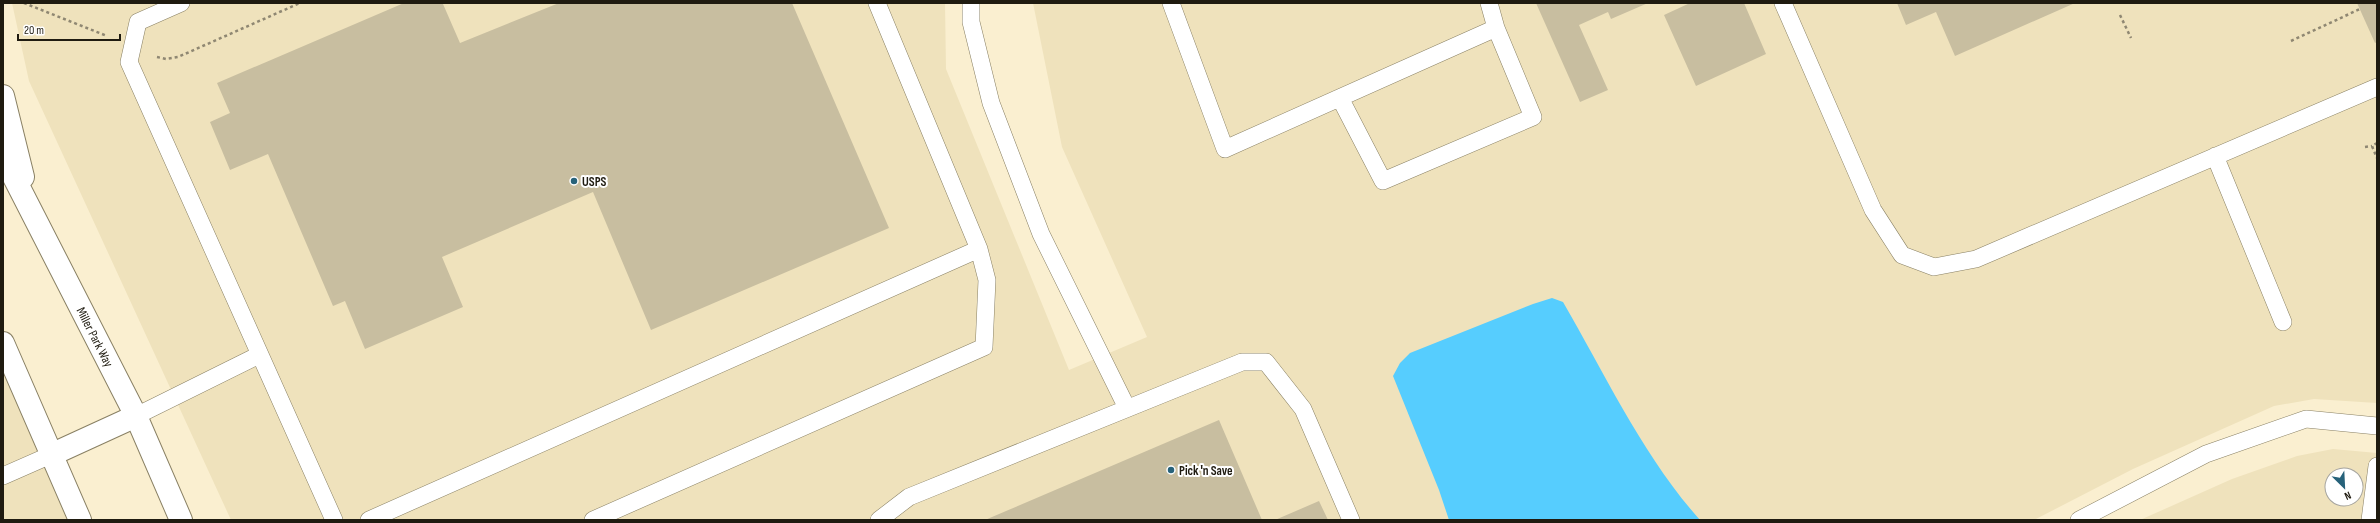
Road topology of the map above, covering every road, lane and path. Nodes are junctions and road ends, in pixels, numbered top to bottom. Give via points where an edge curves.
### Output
1 (182, 3) edge
2 (877, 3) edge
3 (971, 3) edge
4 (1171, 3) edge
5 (1489, 3) edge
6 (1782, 3) edge
7 (2360, 9) dead end
8 (2120, 15) dead end
9 (1496, 28) junction
10 (2131, 38) dead end
11 (2291, 41) dead end
12 (2377, 87) edge
13 (3, 96) edge
14 (1340, 98) junction
15 (2377, 144) edge
16 (2372, 146) junction
17 (2365, 147) dead end
18 (3, 156) edge
19 (2215, 156) junction
20 (2377, 158) edge
21 (32, 213) junction
22 (978, 248) junction
23 (2283, 322) dead end
24 (3, 343) edge
25 (259, 355) junction
26 (1127, 408) junction
27 (136, 416) junction
28 (2377, 426) edge
29 (53, 454) junction
30 (2377, 466) edge
31 (3, 476) edge
32 (80, 520) edge
33 (181, 520) edge
34 (334, 520) edge
35 (369, 520) edge
36 (593, 520) edge
37 (879, 520) edge
38 (1351, 520) edge
39 (2078, 520) edge
40 (2370, 520) edge

1 - 25 lane via 138,22 129,62
2 - 22 lane
3 - 26 lane via 971,22 991,103 1041,234
4 - 14 lane via 1225,148
5 - 9 lane
6 - 19 lane via 1873,210 1902,255 1934,267 1976,259
7 - 11 path
8 - 10 path
9 - 14 lane
9 - 14 lane via 1534,117 1383,181
12 - 19 lane
13 - 21 main road
15 - 16 path
16 - 17 path
16 - 20 path
18 - 21 main road, Miller Park Way
19 - 23 lane
21 - 27 main road, Miller Park Way
22 - 35 lane
22 - 36 lane via 987,280 984,347
24 - 29 main road
25 - 27 lane
25 - 34 lane
26 - 37 lane via 909,497
26 - 38 lane via 1242,362 1266,362 1303,409
27 - 29 main road
27 - 33 main road, Miller Park Way
28 - 39 lane via 2306,419 2206,454
29 - 31 lane
29 - 32 main road
30 - 40 lane

